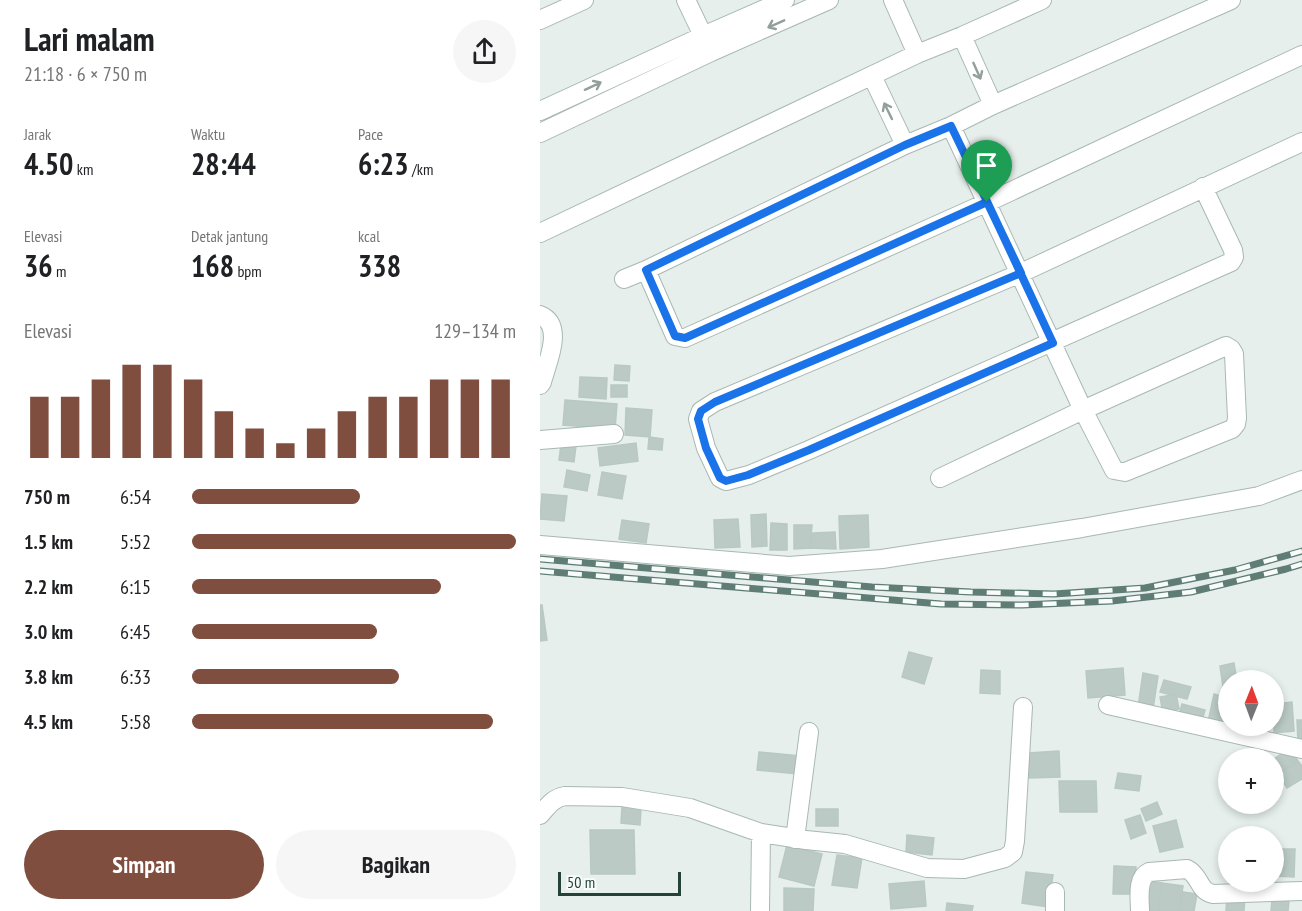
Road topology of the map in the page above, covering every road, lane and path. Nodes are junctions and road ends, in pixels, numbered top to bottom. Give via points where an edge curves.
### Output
1 (584, 0) edge
2 (686, 0) edge
3 (785, 0) edge
4 (830, 0) edge
5 (893, 0) edge
6 (1042, 0) edge
7 (1231, 0) edge
8 (540, 20) edge
9 (962, 36) junction
10 (707, 44) junction
11 (917, 54) junction
12 (1302, 55) edge
13 (872, 76) junction
14 (993, 105) junction
15 (540, 111) edge
16 (951, 126) junction
17 (540, 133) edge
18 (1302, 142) edge
19 (905, 145) junction
20 (1203, 187) junction
21 (987, 202) junction
22 (540, 232) edge
23 (646, 270) junction
24 (1021, 273) junction
25 (624, 279) dead end
26 (540, 315) edge
27 (1053, 343) junction
28 (540, 385) edge
29 (1083, 410) junction
30 (614, 434) dead end
31 (540, 440) edge
32 (940, 478) dead end
33 (1302, 480) edge
34 (540, 544) edge
35 (1108, 705) dead end
36 (1023, 707) dead end
37 (809, 732) dead end
38 (1302, 749) edge
39 (540, 815) edge
40 (761, 833) junction
41 (795, 839) junction
42 (1302, 891) edge
43 (1055, 892) dead end
44 (760, 911) edge
45 (1055, 911) edge
46 (1140, 911) edge

1 - 8 street
2 - 10 street
3 - 10 street
4 -> 10 street
5 - 11 street
6 - 9 street
7 - 14 street
9 - 11 street
9 -> 14 street
15 -> 10 street
10 - 17 street
11 - 13 street
12 - 21 street
19 -> 13 street
13 - 22 street
14 - 16 street
16 - 19 street
16 - 21 street
18 - 20 street
19 - 23 street
20 - 24 street
20 - 27 street via 1233,250 1231,262
21 - 23 street via 685,338 675,336
21 - 24 street
23 - 25 street
24 - 27 street
24 - 27 street via 715,402 701,411 698,419 706,448 720,478 726,481 748,475
26 - 28 street via 548,319 554,337
27 - 29 street
29 - 29 street via 1114,470 1125,472 1232,429 1237,418 1234,354 1226,346
29 - 32 street
30 - 31 street
33 - 34 street via 1259,496 870,560 789,566
35 - 38 street
36 - 41 street via 1015,841 1013,852 1005,858 964,869 927,868 845,844
37 - 41 street
39 - 40 street via 558,797 622,798 690,808
40 - 41 street
40 - 44 street
42 - 46 street via 1213,894 1202,889 1196,874 1187,869 1149,872 1141,880
43 - 45 street

